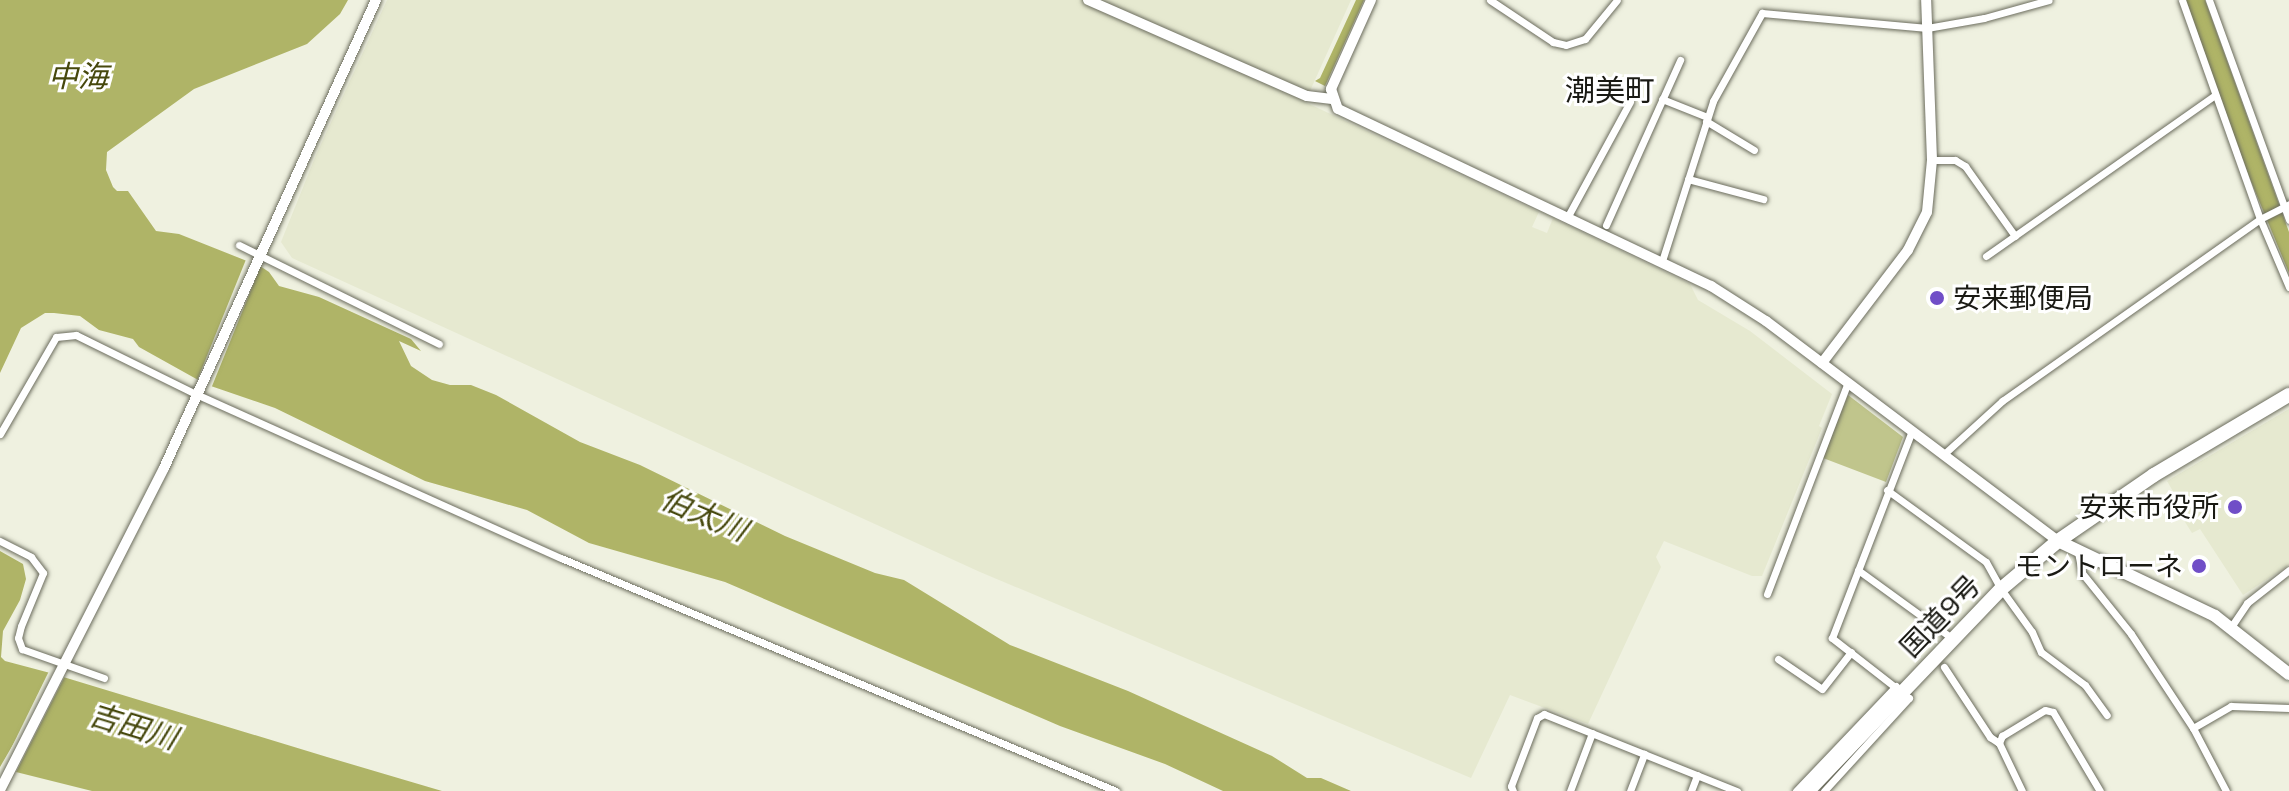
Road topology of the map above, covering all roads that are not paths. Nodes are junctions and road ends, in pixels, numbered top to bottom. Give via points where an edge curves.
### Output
1 (376, 0) edge
2 (1088, 0) edge
3 (1371, 0) edge
4 (1490, 0) edge
5 (1617, 0) edge
6 (1926, 0) edge
7 (2049, 0) edge
8 (2182, 0) edge
9 (2209, 0) edge
10 (1927, 28) junction
11 (1680, 60) dead end
12 (2215, 95) junction
13 (1332, 99) junction
14 (1662, 99) junction
15 (1630, 102) dead end
16 (1706, 119) junction
17 (1754, 150) dead end
18 (1932, 160) junction
19 (1688, 179) junction
20 (1763, 199) dead end
21 (2285, 207) edge
22 (1568, 216) junction
23 (2261, 218) junction
24 (2289, 220) edge
25 (1606, 225) dead end
26 (2015, 236) junction
27 (239, 245) dead end
28 (259, 254) junction
29 (1986, 256) dead end
30 (1662, 261) junction
31 (2289, 287) edge
32 (439, 344) dead end
33 (1822, 363) junction
34 (1848, 382) junction
35 (198, 395) junction
36 (2289, 395) edge
37 (1912, 431) junction
38 (0, 434) edge
39 (1944, 454) junction
40 (1887, 490) junction
41 (0, 541) edge
42 (2058, 541) junction
43 (2078, 552) junction
44 (1858, 570) junction
45 (2289, 570) edge
46 (2001, 589) junction
47 (1767, 594) dead end
48 (2231, 627) junction
49 (1953, 639) junction
50 (1851, 652) junction
51 (1778, 659) dead end
52 (1944, 667) dead end
53 (61, 668) junction
54 (2289, 674) edge
55 (104, 678) dead end
56 (1900, 688) junction
57 (2289, 708) edge
58 (2107, 715) dead end
59 (2193, 728) junction
60 (1592, 733) junction
61 (1999, 743) junction
62 (1644, 754) junction
63 (1697, 775) junction
64 (1726, 789) edge
65 (0, 790) edge
66 (1116, 791) edge
67 (1513, 791) edge
68 (1570, 791) edge
69 (1630, 791) edge
70 (1691, 791) edge
71 (1737, 791) edge
72 (1796, 791) edge
73 (1808, 791) edge
74 (1824, 791) edge
75 (2022, 791) edge
76 (2100, 791) edge
77 (2226, 791) edge

1 - 28 street
2 - 13 street via 1307,96
3 - 13 street via 1331,89
4 - 5 street via 1553,42 1566,45 1585,39
6 - 10 street
7 - 10 street
8 - 12 street
9 - 21 street
10 - 16 street via 1764,12
10 - 18 street
11 - 14 street
12 - 23 street
12 - 26 street
13 - 22 street via 1346,114
14 - 16 street
14 - 25 street
15 - 22 street
16 - 17 street
16 - 19 street
18 - 26 street via 1955,160 1965,166
18 - 33 street via 1920,229
19 - 20 street
19 - 30 street
21 - 23 street
21 - 24 street
22 - 30 street
23 - 31 street
23 - 39 street via 2002,401
26 - 29 street
27 - 28 street
28 - 32 street
28 - 35 street
30 - 33 street via 1744,307
33 - 34 street
34 - 37 street
34 - 47 street
35 - 38 street via 76,335 62,334 51,344
35 - 53 street
35 - 66 street via 561,558
36 - 42 highway, 国道9号 via 2154,475
37 - 39 street
37 - 40 street
39 - 42 street
40 - 44 street
40 - 46 street via 1986,562
41 - 53 street via 31,557 43,573 21,626 22,649
42 - 43 main road
42 - 46 highway, 国道9号
43 - 48 main road via 2186,600
43 - 59 street via 2082,573 2131,634
44 - 49 street
44 - 50 street via 1832,638
45 - 48 street via 2247,603
46 - 49 highway, 国道9号
46 - 58 street via 2041,652 2085,685
48 - 54 main road
49 - 56 highway, 国道9号
50 - 51 street via 1822,689
50 - 56 street
52 - 61 street
53 - 55 street
53 - 65 street
56 - 72 street
56 - 73 highway, 国道9号
56 - 74 street via 1909,696 1907,701
57 - 59 street via 2231,706
59 - 77 street
60 - 62 street
60 - 67 street via 1544,714 1537,718
60 - 68 street
61 - 75 street
61 - 76 street via 2045,710 2053,712
62 - 63 street
62 - 69 street
63 - 64 street
63 - 70 street
64 - 71 street

